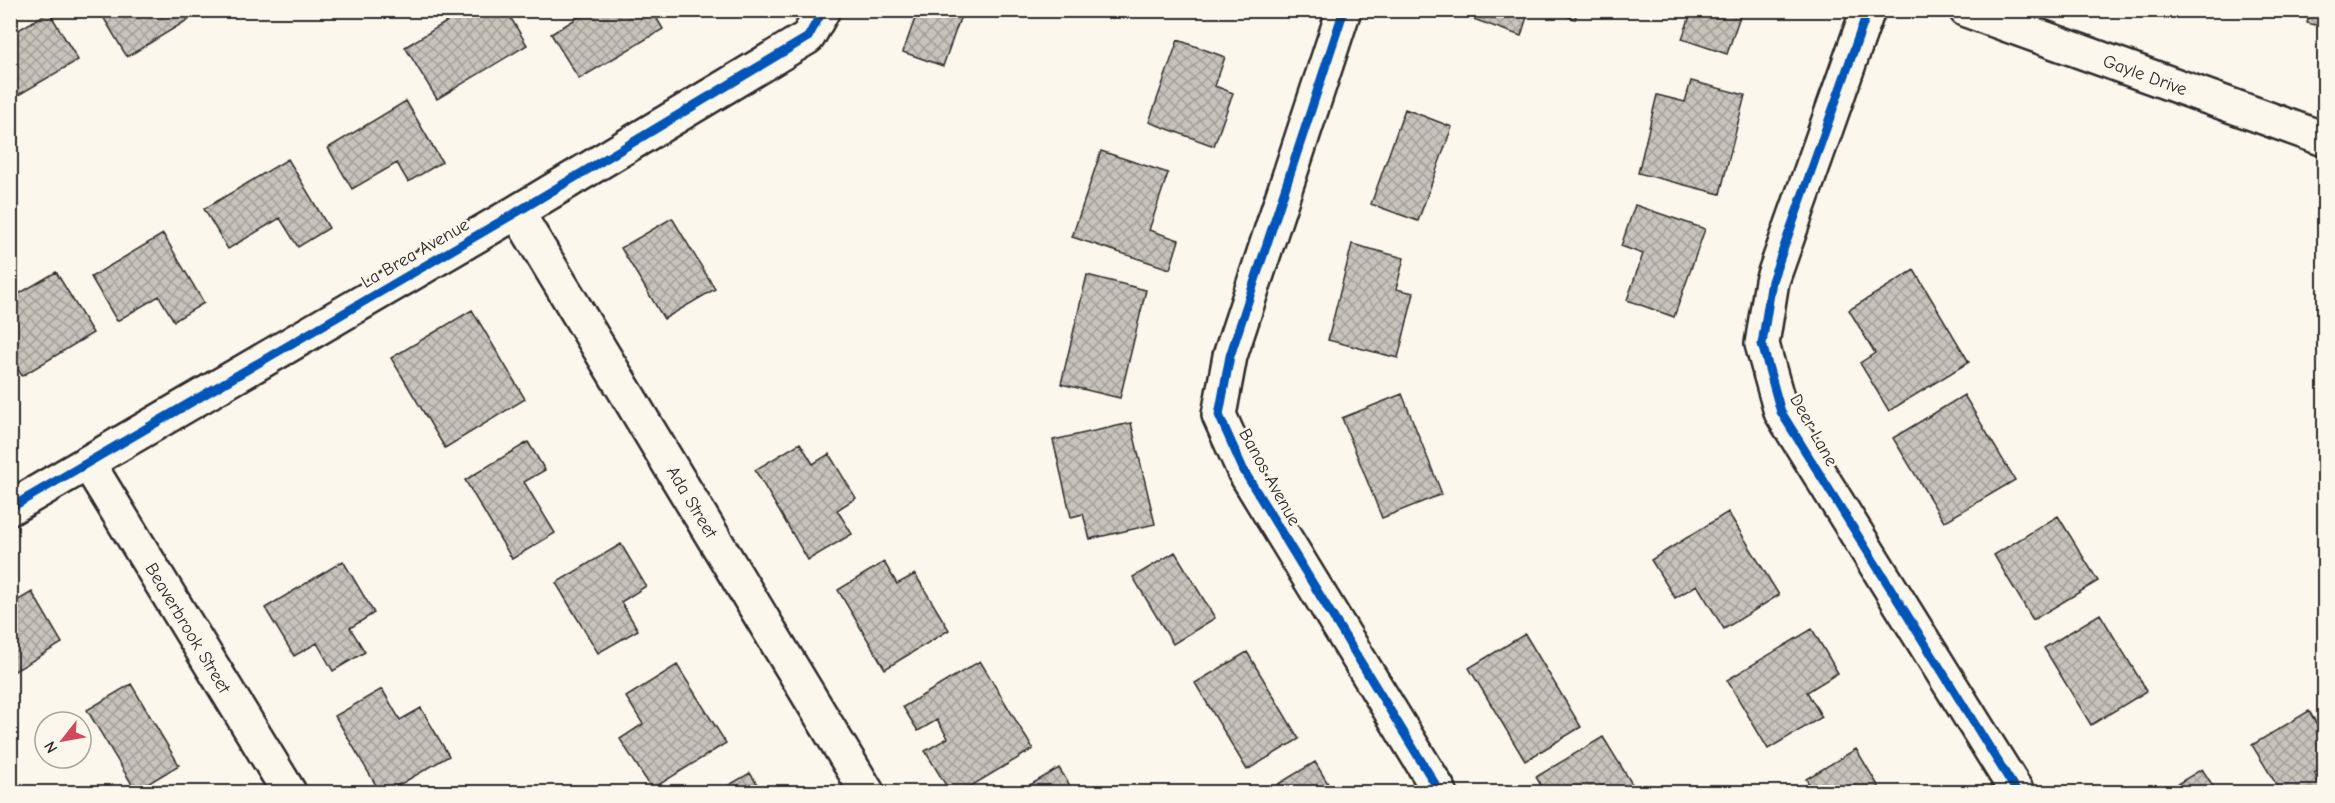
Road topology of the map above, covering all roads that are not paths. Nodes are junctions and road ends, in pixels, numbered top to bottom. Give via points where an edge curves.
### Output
1 (823, 10) edge
2 (1344, 10) edge
3 (1868, 10) edge
4 (1966, 10) edge
5 (2325, 139) edge
6 (517, 212) junction
7 (88, 463) junction
8 (10, 508) edge
9 (289, 792) edge
10 (867, 792) edge
11 (1440, 792) edge
12 (2017, 792) edge

1 - 6 street, La Brea Avenue via 808,37
2 - 11 street, Banos Avenue via 1230,356 1219,415 1244,471
3 - 12 street, Deer Lane via 1772,281 1762,345 1781,412
4 - 5 street, Gayle Drive
6 - 7 street, La Brea Avenue
6 - 10 street, Ada Street
7 - 8 street, La Brea Avenue
7 - 9 street, Beaverbrook Street

